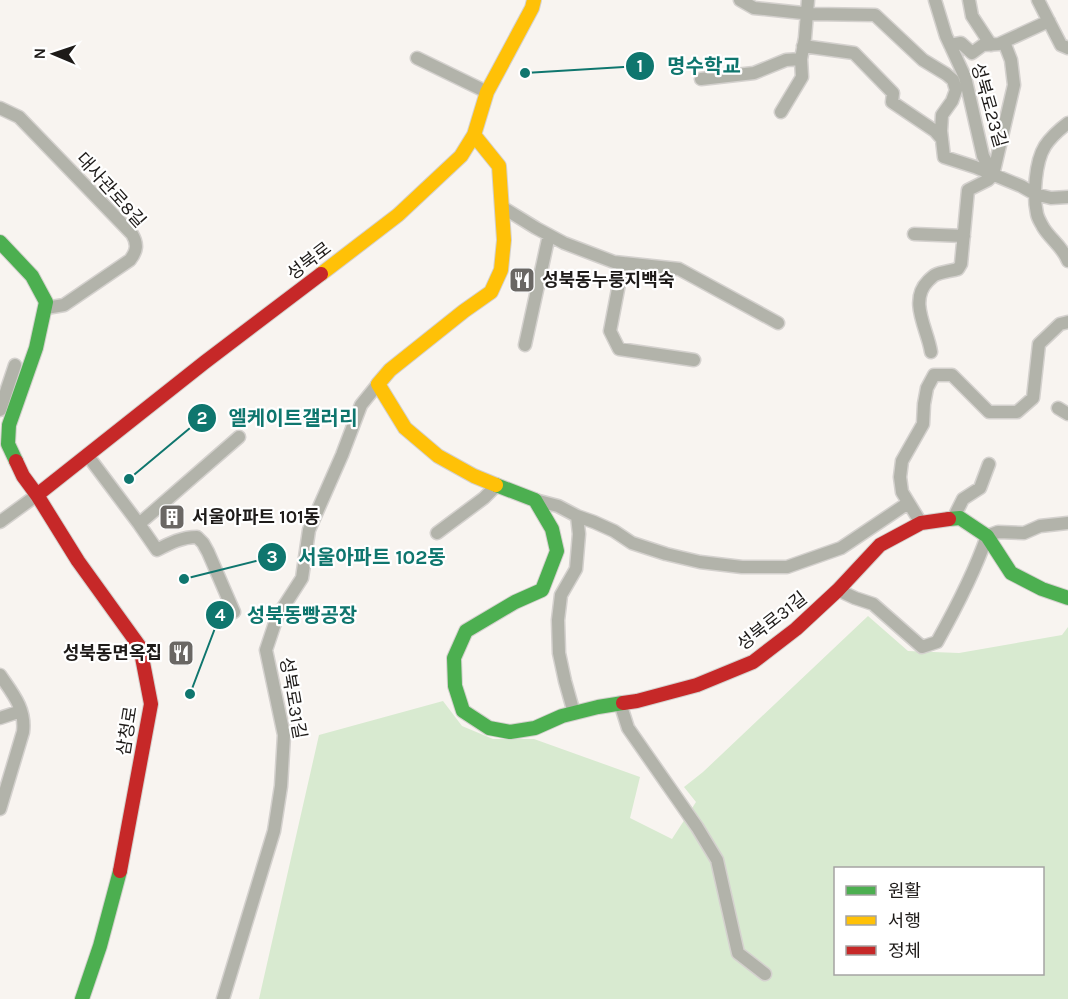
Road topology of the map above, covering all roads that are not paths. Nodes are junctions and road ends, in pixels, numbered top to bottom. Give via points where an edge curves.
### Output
1 (534, 0) edge
2 (740, 0) edge
3 (808, 0) edge
4 (934, 0) edge
5 (969, 0) edge
6 (1038, 0) edge
7 (807, 13) junction
8 (1049, 21) junction
9 (998, 43) junction
10 (950, 45) junction
11 (803, 46) junction
12 (1068, 48) edge
13 (417, 58) dead end
14 (801, 59) junction
15 (701, 79) dead end
16 (487, 92) junction
17 (0, 108) edge
18 (781, 112) dead end
19 (1068, 123) edge
20 (474, 135) junction
21 (942, 140) junction
22 (993, 175) junction
23 (1035, 194) junction
24 (1068, 197) edge
25 (502, 207) junction
26 (914, 234) dead end
27 (549, 235) junction
28 (964, 236) junction
29 (0, 242) edge
30 (1068, 261) edge
31 (623, 263) junction
32 (46, 308) junction
33 (1068, 322) edge
34 (778, 323) dead end
35 (525, 345) dead end
36 (931, 352) dead end
37 (694, 360) dead end
38 (15, 365) dead end
39 (378, 384) junction
40 (0, 410) edge
41 (4, 425) edge
42 (239, 437) dead end
43 (87, 456) junction
44 (989, 464) dead end
45 (497, 485) junction
46 (37, 495) junction
47 (535, 500) junction
48 (908, 503) junction
49 (577, 516) junction
50 (952, 519) junction
51 (0, 522) edge
52 (921, 523) junction
53 (1068, 523) edge
54 (139, 524) junction
55 (437, 533) dead end
56 (987, 536) junction
57 (838, 590) junction
58 (1068, 598) edge
59 (234, 612) dead end
60 (0, 675) edge
61 (620, 704) junction
62 (21, 711) junction
63 (574, 713) junction
64 (0, 718) edge
65 (0, 809) edge
66 (765, 974) dead end
67 (82, 999) edge
68 (222, 999) edge

1 - 16 street, 성북로
2 - 7 street via 754,8
3 - 7 street
4 - 10 street, 성북로23길
5 - 9 street, 성북로23길 via 972,16
6 - 8 street
7 - 11 street
7 - 21 street via 875,15 923,60 953,80 956,90 942,115
8 - 9 street, 성북로23길
8 - 12 street via 1061,45
9 - 10 street, 성북로23길 via 983,45 972,53 961,43
9 - 22 street, 성북로23길 via 1011,60 1014,85
10 - 22 street, 성북로23길 via 965,78 983,156
11 - 14 street
11 - 21 street via 854,53 893,93 892,102
13 - 16 street
14 - 15 street via 786,60 754,73
14 - 18 street via 802,77
16 - 20 street, 성북로
17 - 32 street, 대사관로8길 via 20,117 135,240 136,250 130,260 64,305
19 - 23 street via 1045,146 1036,167
20 - 25 street, 성북로31길 via 499,166
20 - 43 street, 성북로 via 461,156 398,214
21 - 22 street via 944,157
22 - 23 street, 성북로23길
22 - 28 street via 968,190
23 - 24 street, 성북로23길
23 - 30 street via 1037,216
25 - 27 street
25 - 39 street, 성북로31길 via 501,270 491,292 390,370
26 - 28 street
27 - 31 street
27 - 35 street
28 - 36 street via 958,269 934,275 923,286 919,304
29 - 32 street via 32,276
31 - 34 street via 679,269
31 - 37 street via 610,331 619,349
32 - 41 street via 36,348
33 - 48 street via 1060,324 1038,344 1033,398 1017,412 989,412 952,375 934,375 927,388 923,424 902,461 902,492
38 - 40 street
39 - 45 street, 성북로31길 via 405,428 438,456
39 - 68 street, 성북로31길 via 361,405 309,530 302,578 278,617 266,651 284,735 281,786 274,831
41 - 46 street, 삼청로 via 18,468
42 - 54 street
43 - 46 street, 성북로
43 - 54 street
44 - 50 street via 980,488 963,499
45 - 47 street, 성북로31길
45 - 55 street
46 - 51 street
46 - 67 street, 삼청로 via 140,648 151,704 123,859
47 - 49 street, 성북로31길
47 - 63 street, 성북로31길 via 552,529 557,551 542,590 466,631 454,658 455,686 464,711 489,728 510,732 535,728
48 - 49 street, 성북로31길 via 841,548 787,567 731,566 666,554 632,543
48 - 52 street
49 - 63 street via 576,569 561,595 558,620 559,653
50 - 52 street, 성북로31길
50 - 56 street via 960,518
52 - 57 street, 성북로31길 via 880,545
53 - 56 street
54 - 59 street via 157,550 173,541 197,537 208,552
56 - 57 street via 967,587 937,642 922,647 873,604
56 - 58 street via 1011,573
57 - 61 street, 성북로31길 via 753,662 697,685
60 - 62 street
61 - 63 street, 성북로31길
61 - 66 street via 628,728 717,860 738,953
62 - 64 street
62 - 65 street via 25,720 23,732

